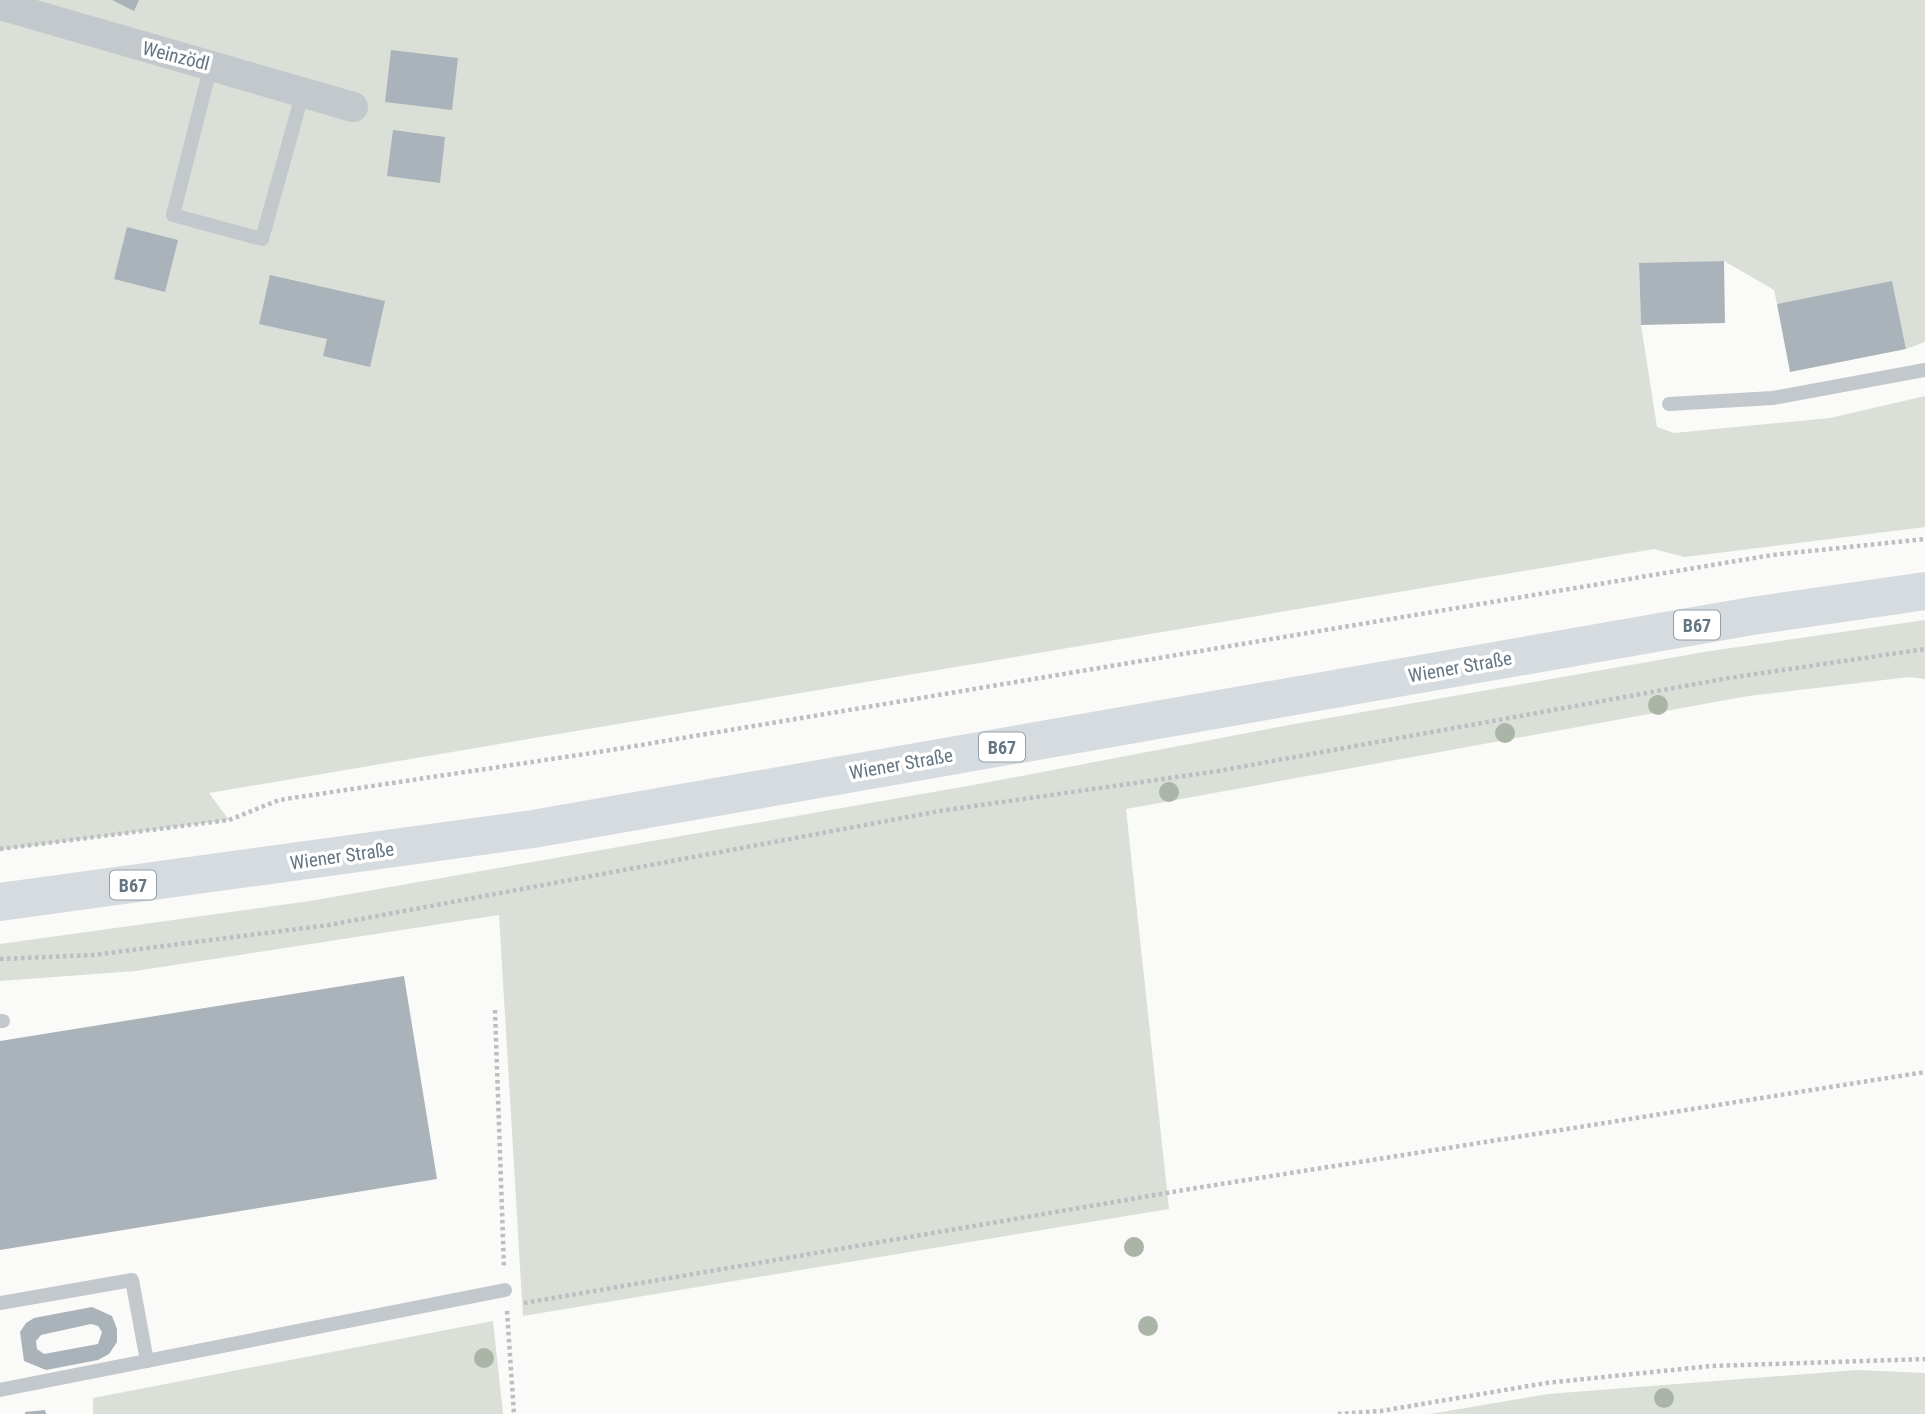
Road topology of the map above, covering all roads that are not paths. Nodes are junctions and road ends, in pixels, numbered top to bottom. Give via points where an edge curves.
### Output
1 (0, 5) edge
2 (211, 65) junction
3 (303, 92) junction
4 (353, 107) dead end
5 (1925, 370) edge
6 (1669, 404) dead end
7 (1925, 591) edge
8 (0, 902) edge
9 (505, 1290) road end
10 (0, 1302) edge
11 (147, 1361) junction
12 (0, 1390) edge

1 - 2 street, Weinzödl
2 - 3 street, Weinzödl
2 - 3 lane via 173,215 262,239
3 - 4 street, Weinzödl
5 - 6 lane via 1773,398
7 - 8 main road, Wiener Straße / B67 via 1752,616 533,829
9 - 11 lane
10 - 11 lane via 132,1280
11 - 12 lane

